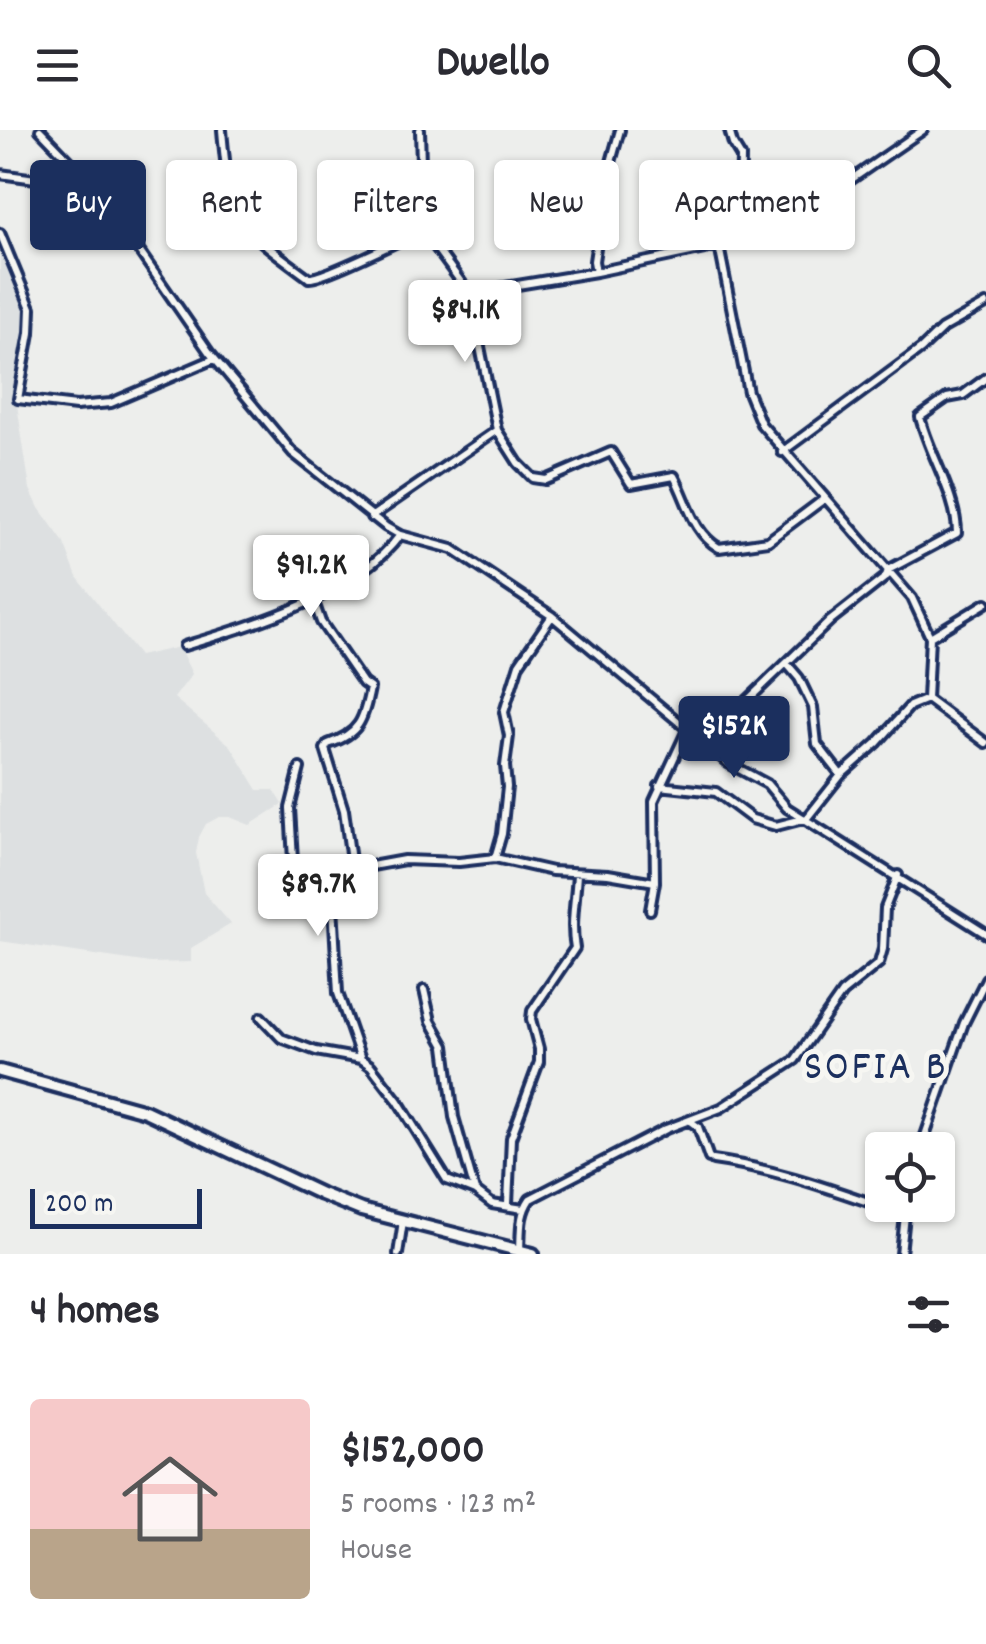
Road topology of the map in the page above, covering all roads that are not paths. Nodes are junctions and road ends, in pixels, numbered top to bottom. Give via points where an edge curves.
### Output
1 (40, 130) edge
2 (222, 130) edge
3 (420, 130) edge
4 (620, 130) edge
5 (729, 130) edge
6 (923, 130) edge
7 (68, 160) edge
8 (421, 160) edge
9 (741, 160) edge
10 (0, 174) edge
11 (855, 177) edge
12 (30, 178) edge
13 (0, 233) edge
14 (138, 250) edge
15 (376, 250) edge
16 (437, 250) edge
17 (700, 250) edge
18 (720, 250) edge
19 (596, 272) junction
20 (468, 293) junction
21 (986, 304) edge
22 (214, 359) junction
23 (986, 378) edge
24 (497, 430) junction
25 (782, 452) junction
26 (824, 499) junction
27 (370, 517) junction
28 (400, 534) junction
29 (887, 573) junction
30 (313, 599) junction
31 (986, 603) edge
32 (552, 616) junction
33 (930, 637) junction
34 (184, 646) dead end
35 (786, 664) junction
36 (927, 699) junction
37 (688, 728) junction
38 (986, 742) edge
39 (703, 743) junction
40 (300, 768) dead end
41 (841, 775) junction
42 (659, 786) junction
43 (807, 818) junction
44 (494, 858) junction
45 (352, 868) junction
46 (335, 873) junction
47 (577, 873) junction
48 (898, 875) junction
49 (656, 882) junction
50 (650, 910) dead end
51 (986, 934) edge
52 (986, 979) edge
53 (424, 990) dead end
54 (260, 1017) dead end
55 (361, 1058) junction
56 (0, 1071) edge
57 (702, 1116) junction
58 (690, 1121) junction
59 (698, 1128) junction
60 (926, 1132) edge
61 (475, 1191) junction
62 (865, 1198) edge
63 (508, 1204) junction
64 (523, 1209) junction
65 (403, 1221) junction
66 (903, 1222) edge
67 (520, 1251) junction
68 (398, 1254) edge
69 (533, 1254) edge
70 (901, 1254) edge

1 - 7 street
2 - 15 street via 230,194 254,237 308,278 322,278
3 - 8 street
4 - 19 street via 606,180
5 - 9 street
6 - 11 street
10 - 12 street
13 - 22 street via 31,308 18,399 110,403
14 - 22 street
16 - 20 street
17 - 19 street
18 - 25 street via 748,392
19 - 20 street
20 - 24 street
21 - 25 street
22 - 27 street via 293,453
23 - 29 street via 920,417 958,533
24 - 26 street via 518,463 540,480 611,452 631,484 674,476 687,511 719,548 768,541
24 - 27 street
25 - 26 street
26 - 29 street
27 - 28 street
28 - 30 street via 370,564
28 - 32 street via 452,549
29 - 33 street via 912,598
29 - 35 street
30 - 34 street
30 - 45 street via 321,622 370,688 358,730 326,748
31 - 33 street
32 - 37 street
32 - 44 street via 520,664 504,712 506,787
33 - 36 street
35 - 39 street
35 - 41 street via 813,707 817,744
36 - 38 street
36 - 41 street via 910,706
37 - 39 street
37 - 42 street
39 - 43 street
40 - 46 street via 290,808 293,860 304,876
41 - 43 street
42 - 43 street via 716,792 752,819 776,826
42 - 49 street
43 - 48 street
44 - 45 street
44 - 47 street
45 - 46 street
46 - 55 street via 338,992
47 - 49 street
47 - 63 street via 575,948 532,1011 539,1062 512,1138
48 - 51 street
48 - 57 street via 885,908 879,963 842,993 795,1060
49 - 50 street
52 - 60 street
53 - 61 street via 445,1046 454,1117
54 - 55 street via 281,1038
55 - 61 street via 382,1078 447,1180
56 - 65 street via 145,1111 321,1194
57 - 58 street
57 - 59 street
58 - 59 street
58 - 64 street via 571,1176
59 - 62 street via 711,1159
61 - 63 street via 492,1204
63 - 64 street
64 - 67 street
65 - 67 street
65 - 68 street
66 - 70 street
67 - 69 street

